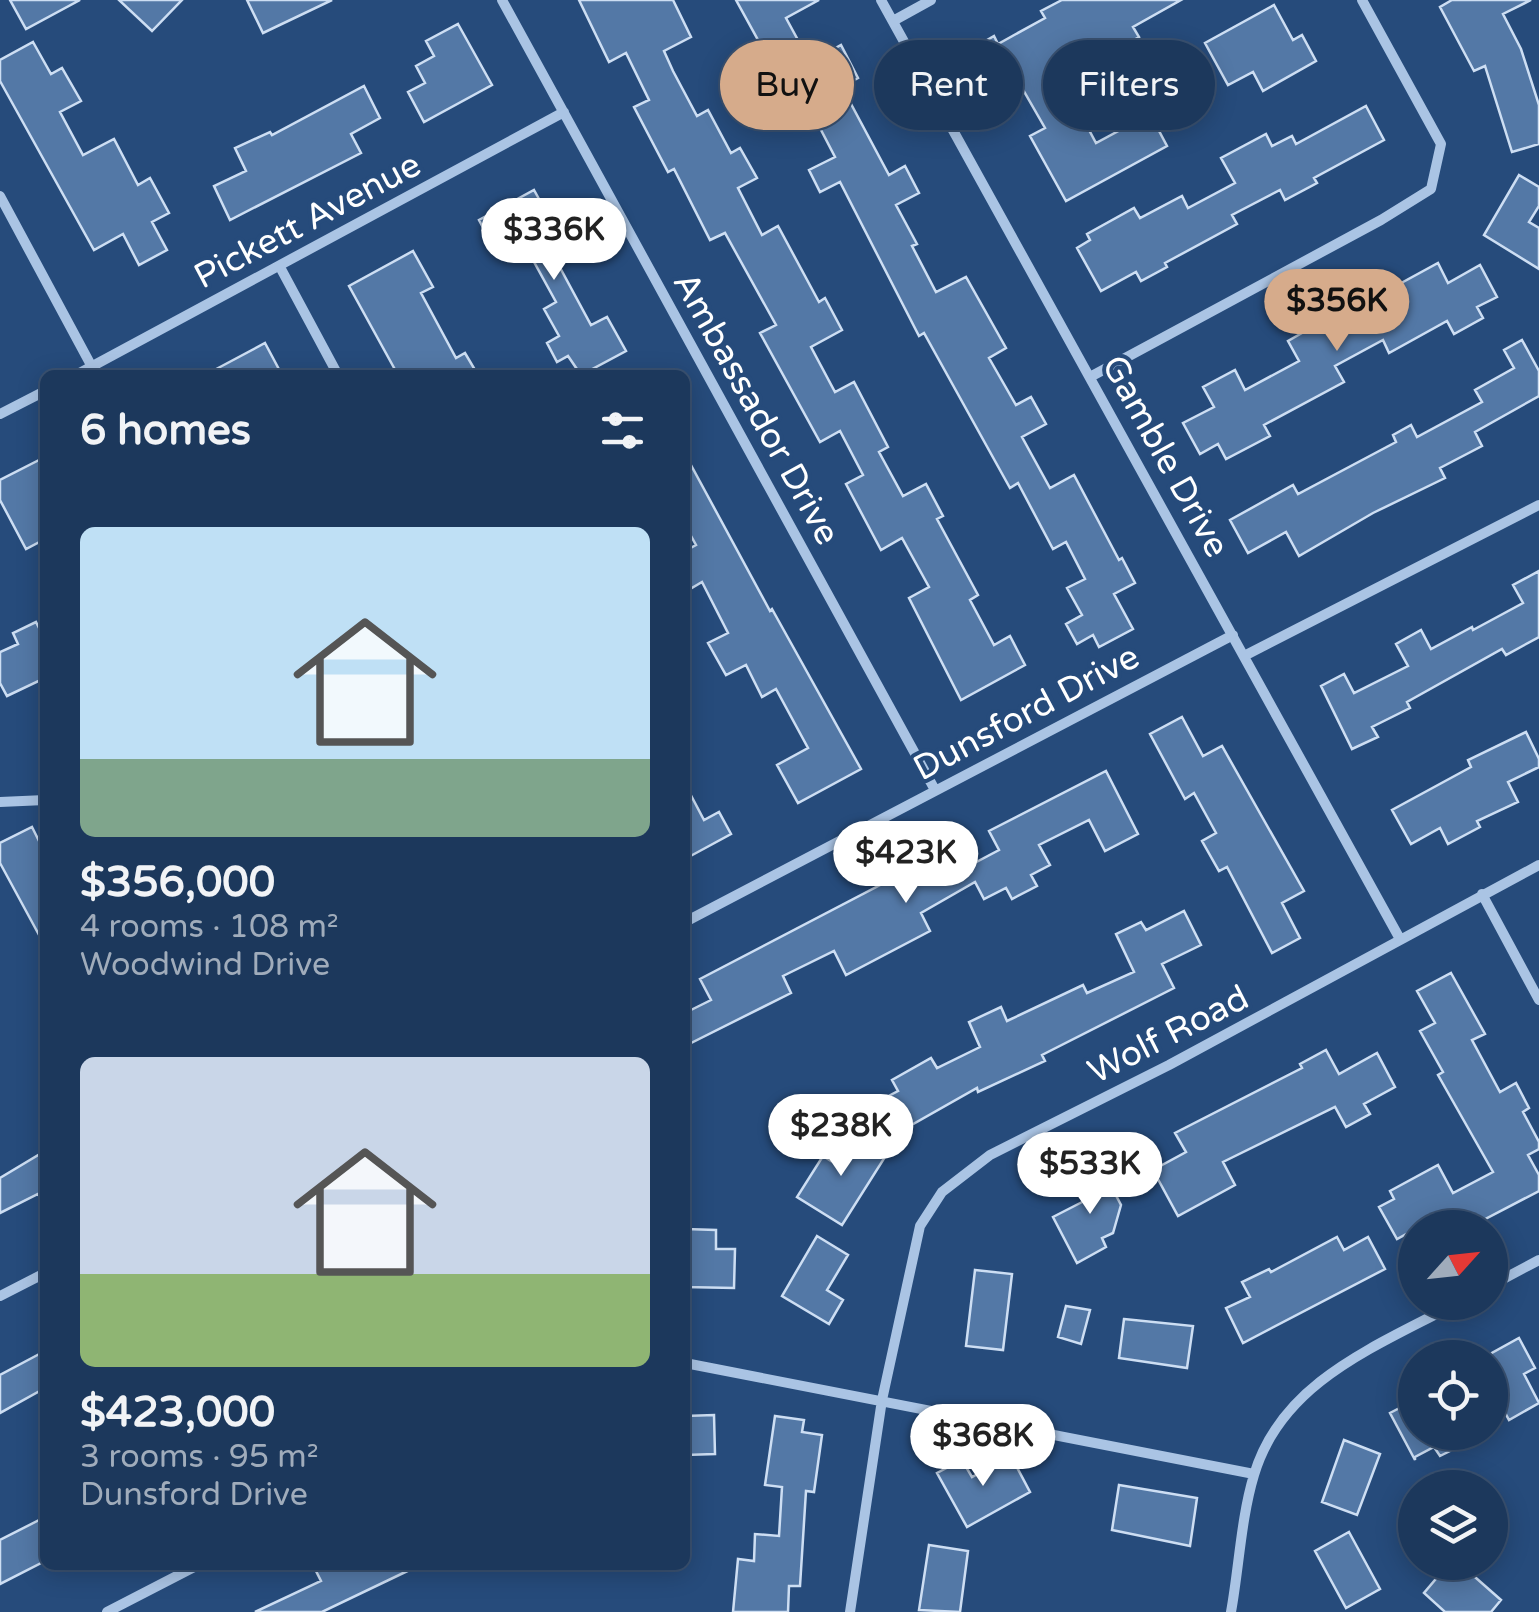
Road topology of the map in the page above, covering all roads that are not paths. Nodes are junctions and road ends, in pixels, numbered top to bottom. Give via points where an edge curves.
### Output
1 (502, 0) edge
2 (882, 0) edge
3 (930, 0) edge
4 (1362, 0) edge
5 (893, 21) junction
6 (564, 112) junction
7 (0, 196) edge
8 (280, 267) junction
9 (92, 366) junction
10 (85, 370) edge
11 (335, 370) edge
12 (1090, 376) junction
13 (40, 394) edge
14 (0, 414) edge
15 (1539, 505) edge
16 (1233, 635) junction
17 (1244, 656) junction
18 (935, 790) junction
19 (40, 800) edge
20 (0, 802) edge
21 (1539, 865) edge
22 (1482, 894) junction
23 (690, 919) edge
24 (1400, 939) junction
25 (1539, 1000) edge
26 (1539, 1260) edge
27 (40, 1276) edge
28 (1508, 1276) edge
29 (0, 1296) edge
30 (1425, 1320) edge
31 (690, 1363) edge
32 (882, 1400) junction
33 (1254, 1474) junction
34 (188, 1570) edge
35 (107, 1612) edge
36 (850, 1612) edge
37 (1231, 1612) edge

1 - 6 street, Ambassador Drive
2 - 5 street, Gamble Drive
3 - 5 street
4 - 12 street via 1441,144 1430,189
5 - 12 street, Gamble Drive
6 - 8 street, Pickett Avenue
6 - 18 street, Ambassador Drive
7 - 9 street
8 - 9 street, Pickett Avenue
8 - 11 street
9 - 10 street, Pickett Avenue
12 - 16 street, Gamble Drive
13 - 14 street
15 - 17 street
16 - 17 street, Gamble Drive
16 - 18 street, Dunsford Drive
17 - 24 street, Gamble Drive
18 - 23 street, Dunsford Drive
19 - 20 street
21 - 22 street, Wolf Road
22 - 24 street, Wolf Road
22 - 25 street
24 - 32 street, Wolf Road via 990,1154 942,1192 920,1226
26 - 28 street
27 - 29 street
30 - 33 street via 1338,1366 1286,1411
31 - 32 street
32 - 33 street
32 - 36 street, Wolf Road
33 - 37 street
34 - 35 street

